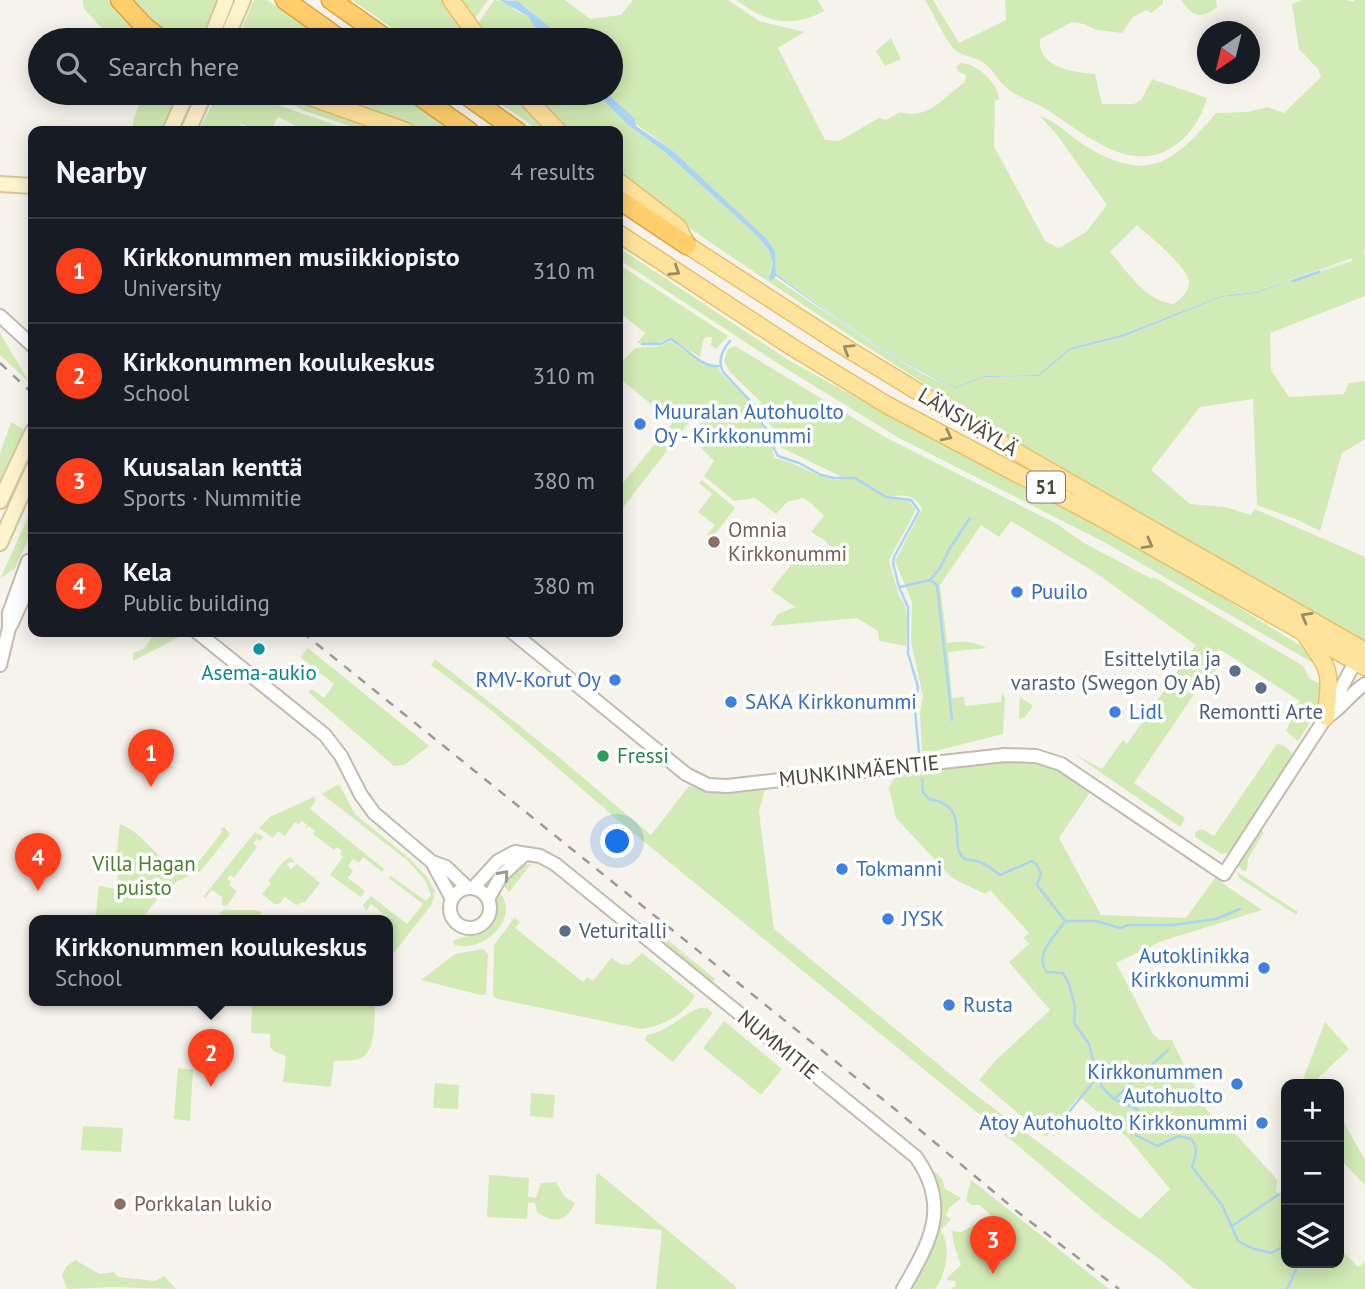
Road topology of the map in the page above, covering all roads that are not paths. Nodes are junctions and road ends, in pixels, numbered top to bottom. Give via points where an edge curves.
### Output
1 (120, 0) edge
2 (226, 0) edge
3 (243, 0) edge
4 (285, 0) edge
5 (331, 0) edge
6 (451, 0) edge
7 (226, 18) junction
8 (147, 28) edge
9 (219, 28) edge
10 (226, 28) edge
11 (324, 28) edge
12 (371, 28) edge
13 (471, 28) edge
14 (182, 105) edge
15 (200, 105) edge
16 (333, 105) edge
17 (432, 105) edge
18 (480, 105) edge
19 (533, 105) edge
20 (172, 126) edge
21 (190, 126) edge
22 (392, 126) edge
23 (462, 126) edge
24 (510, 126) edge
25 (553, 126) edge
26 (0, 184) edge
27 (623, 185) edge
28 (28, 186) edge
29 (623, 202) edge
30 (623, 236) edge
31 (687, 245) junction
32 (0, 316) edge
33 (28, 341) edge
34 (28, 442) edge
35 (28, 481) edge
36 (0, 501) edge
37 (0, 543) edge
38 (28, 570) edge
39 (28, 588) edge
40 (9, 628) junction
41 (1302, 631) junction
42 (203, 637) edge
43 (518, 637) edge
44 (1363, 659) edge
45 (0, 665) edge
46 (1365, 684) edge
47 (1326, 717) junction
48 (524, 855) junction
49 (432, 862) junction
50 (470, 888) junction
51 (452, 899) junction
52 (488, 899) junction
53 (903, 1289) edge

1 - 8 highway
2 - 7 main road
3 - 7 main road
4 - 11 highway
5 - 12 highway
6 - 13 main road
7 - 9 main road
7 - 10 main road
14 - 20 main road
15 - 21 main road
16 - 22 main road
17 - 23 highway
18 - 24 highway
19 - 25 main road
26 - 28 main road
27 - 31 main road via 678,227
29 - 31 highway, LÄNSIVÄYLÄ / 51
30 -> 41 main road, LÄNSIVÄYLÄ / 51 via 887,405 1082,507
44 -> 31 main road, LÄNSIVÄYLÄ / 51 via 884,372
32 - 33 street
34 - 36 main road
35 - 37 main road
38 - 40 street via 13,597
39 - 40 street
40 - 45 street
41 - 44 main road, LÄNSIVÄYLÄ / 51
41 - 47 main road via 1329,672
42 - 49 street via 325,736 374,813
43 - 47 street, MUNKINMÄENTIE via 686,774 708,785 1005,755 1036,756 1061,764 1224,874
44 - 47 street
46 - 47 street
48 - 50 street via 506,855
52 -> 48 street via 505,871
48 - 53 street, NUMMITIE via 540,856 555,864 916,1157 931,1184 935,1218
49 - 50 street via 446,867
49 - 51 street
50 - 51 street
50 - 52 street
51 - 52 street via 454,920 470,929 488,919

